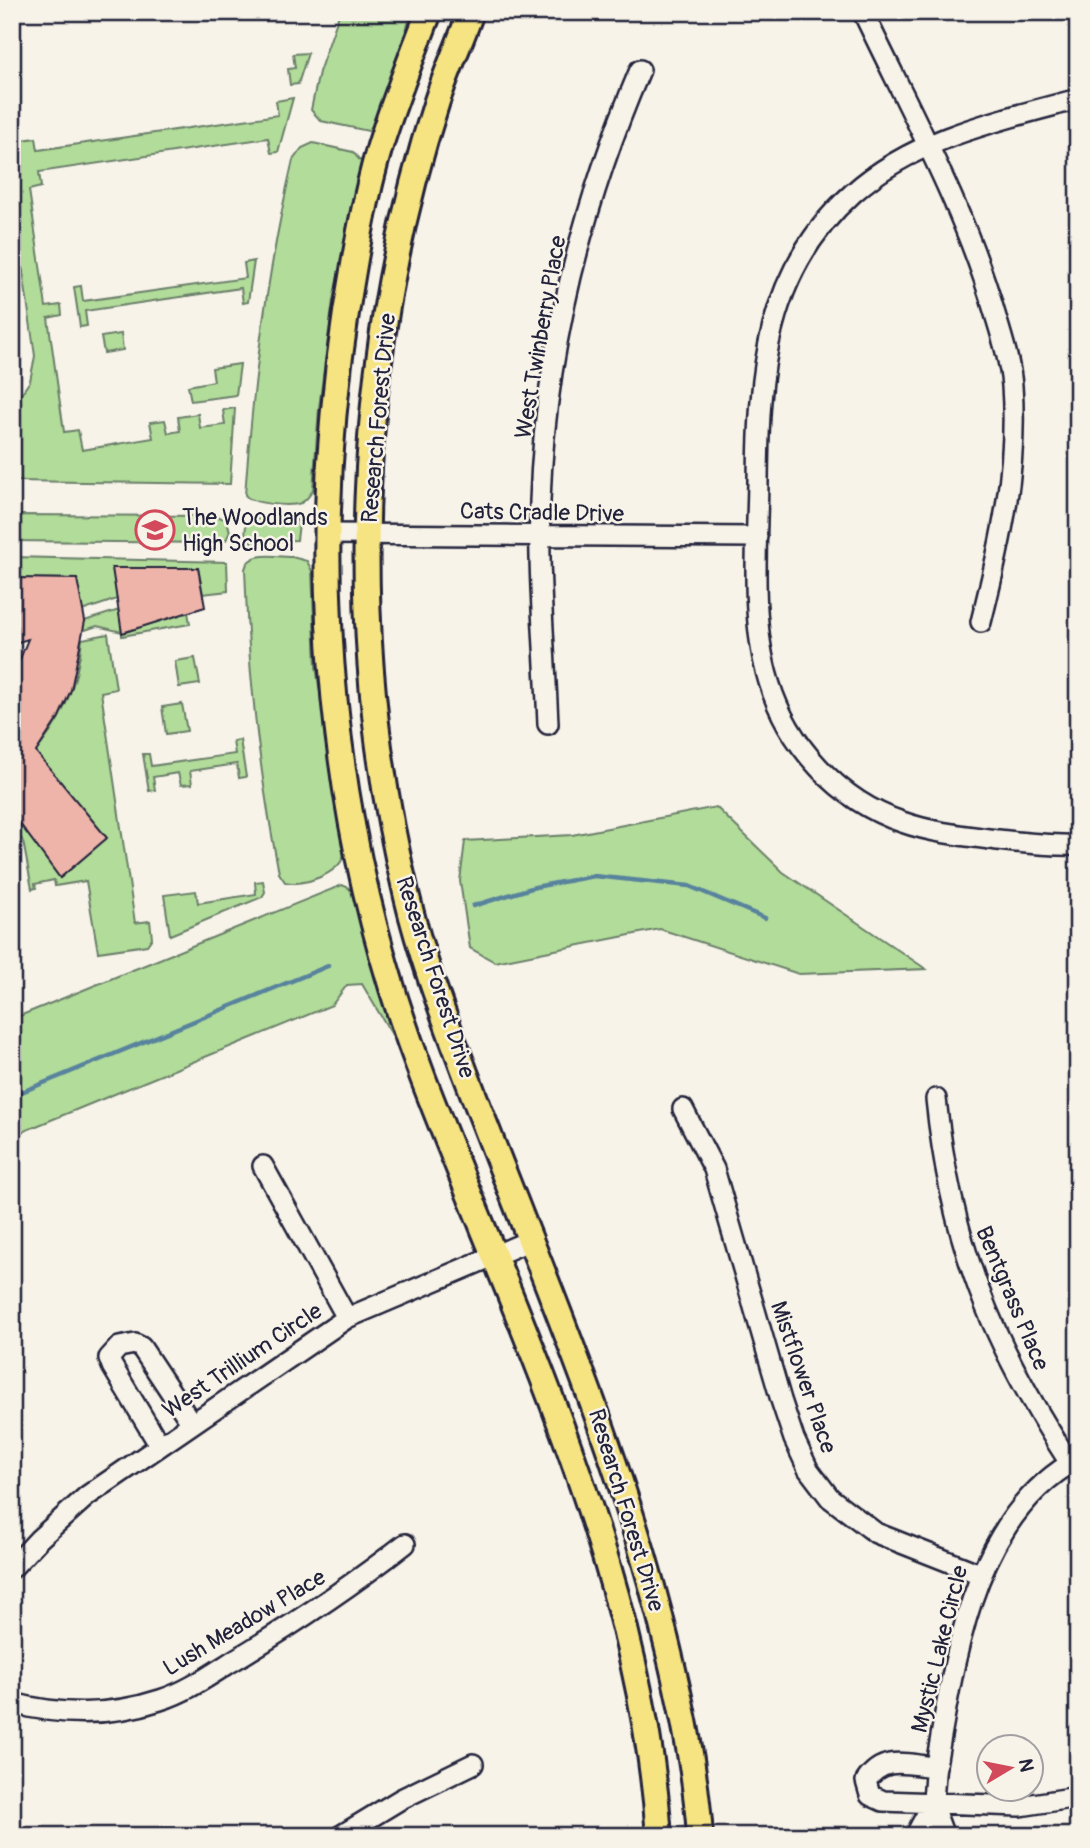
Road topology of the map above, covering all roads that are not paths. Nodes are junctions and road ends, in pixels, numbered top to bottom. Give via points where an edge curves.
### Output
1 (429, 12) edge
2 (471, 12) edge
3 (863, 12) edge
4 (640, 70) dead end
5 (1078, 99) edge
6 (926, 145) junction
7 (326, 534) junction
8 (367, 534) junction
9 (757, 537) junction
10 (541, 538) junction
11 (981, 622) dead end
12 (548, 724) dead end
13 (1078, 845) edge
14 (936, 1099) dead end
15 (683, 1109) dead end
16 (263, 1166) dead end
17 (531, 1240) junction
18 (493, 1255) junction
19 (347, 1318) junction
20 (192, 1424) junction
21 (160, 1446) junction
22 (1074, 1461) edge
23 (405, 1544) dead end
24 (13, 1565) edge
25 (980, 1574) junction
26 (12, 1703) edge
27 (473, 1764) dead end
28 (936, 1768) junction
29 (1078, 1797) edge
30 (932, 1804) junction
31 (340, 1836) edge
32 (659, 1836) edge
33 (700, 1836) edge
34 (916, 1836) edge
35 (944, 1836) edge

1 - 7 main road, Research Forest Drive via 379,150 354,262 333,415
2 - 8 main road, Research Forest Drive via 437,101 394,269 372,432
3 - 6 street
4 - 10 street, West Twinberry Place via 596,187 566,303 550,405 540,500
5 - 6 street
6 - 9 street via 851,194 810,243 782,297 764,354 760,392
6 - 11 street via 985,280 1011,383 1012,477
7 - 8 street, Cats Cradle Drive
7 - 18 main road, Research Forest Drive via 336,714 368,901 421,1074
8 - 10 street, Cats Cradle Drive
8 - 17 main road, Research Forest Drive via 375,713 406,895 460,1059
9 - 10 street, Cats Cradle Drive
9 - 13 street via 762,651 769,681 788,728 818,767 871,808 900,822 976,837
10 - 12 street, West Twinberry Place
14 - 22 street, Bentgrass Place via 956,1225 978,1290 1005,1355
15 - 25 street, Mistflower Place via 714,1170 781,1400 808,1469 831,1498 876,1533
16 - 19 street
17 - 18 street, West Trillium Circle
17 - 33 main road, Research Forest Drive via 592,1396 646,1562 679,1693
18 - 19 street, West Trillium Circle
18 - 32 main road, Research Forest Drive via 590,1508 620,1607
19 - 20 street, West Trillium Circle
20 - 21 street, West Trillium Circle
20 - 21 street via 141,1348 135,1344 119,1347 109,1358 112,1366
21 - 24 street, West Trillium Circle via 87,1496
22 - 25 street, Mystic Lake Circle via 1015,1513
23 - 26 street, Lush Meadow Place via 252,1650 163,1699 91,1713
25 - 28 street, Mystic Lake Circle via 953,1677
27 - 31 street
28 - 30 street, Mystic Lake Circle
28 - 30 street via 889,1763 875,1767 866,1781 870,1795 883,1801
29 - 30 street via 1020,1806
30 - 34 street, Mystic Lake Circle
30 - 35 street, Mystic Lake Circle

